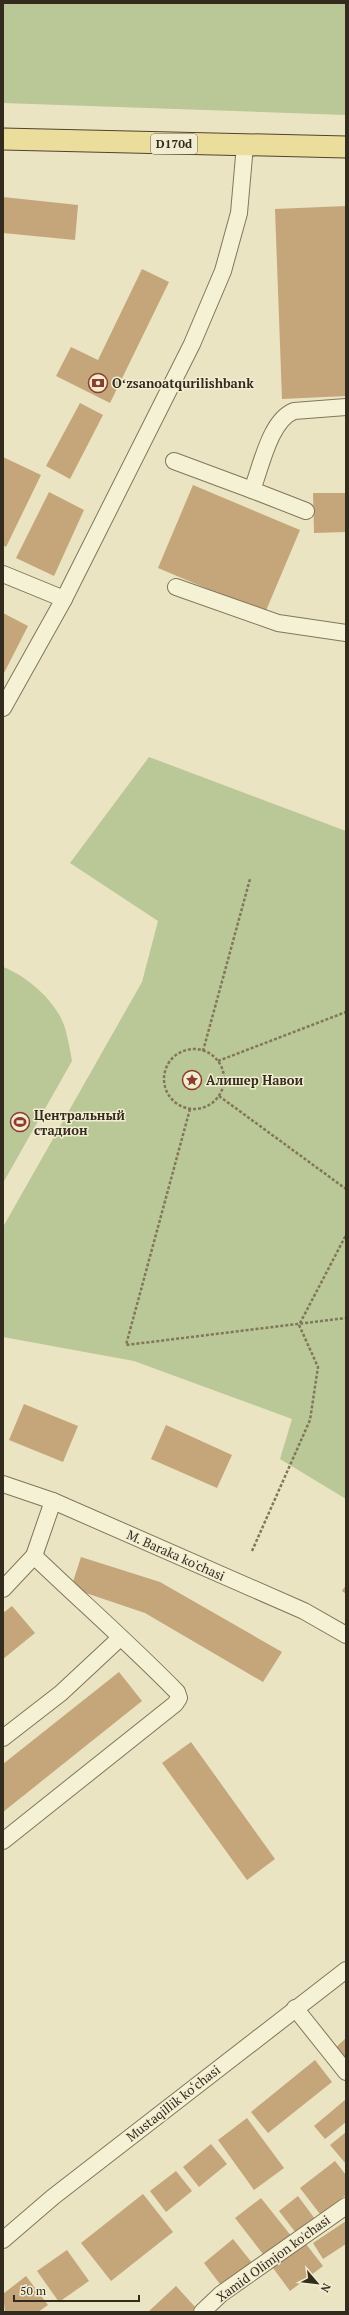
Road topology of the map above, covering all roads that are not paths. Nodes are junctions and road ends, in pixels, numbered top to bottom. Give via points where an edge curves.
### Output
1 (3, 139) edge
2 (245, 145) junction
3 (346, 147) edge
4 (346, 407) edge
5 (174, 461) dead end
6 (252, 490) junction
7 (306, 511) dead end
8 (3, 574) edge
9 (176, 587) dead end
10 (64, 599) junction
11 (346, 633) edge
12 (3, 708) edge
13 (3, 1484) edge
14 (53, 1501) junction
15 (34, 1556) junction
16 (3, 1589) edge
17 (346, 1635) edge
18 (120, 1638) junction
19 (3, 1738) edge
20 (3, 1841) edge
21 (346, 1970) edge
22 (295, 2008) junction
23 (346, 2072) edge
24 (346, 2206) edge
25 (3, 2240) edge
26 (202, 2312) edge

1 - 2 main road, D170d
2 - 3 main road, D170d
2 - 10 street via 239,213 223,271 192,344
4 - 6 street via 294,411 286,414 276,426
5 - 6 street
6 - 7 street
8 - 10 street
9 - 11 street via 278,623
10 - 12 street
13 - 14 street, M. Baraka ko'chasi
14 - 15 street
14 - 17 street, M. Baraka ko'chasi via 304,1611
15 - 16 street
15 - 18 street
18 - 19 street via 61,1693
18 - 20 street via 145,1659 176,1692 177,1701
21 - 22 street, Mustaqillik ko‘chasi
22 - 23 street
22 - 25 street, Mustaqillik ko‘chasi via 53,2197
24 - 26 street, Xamid Olimjon ko'chasi via 221,2294

